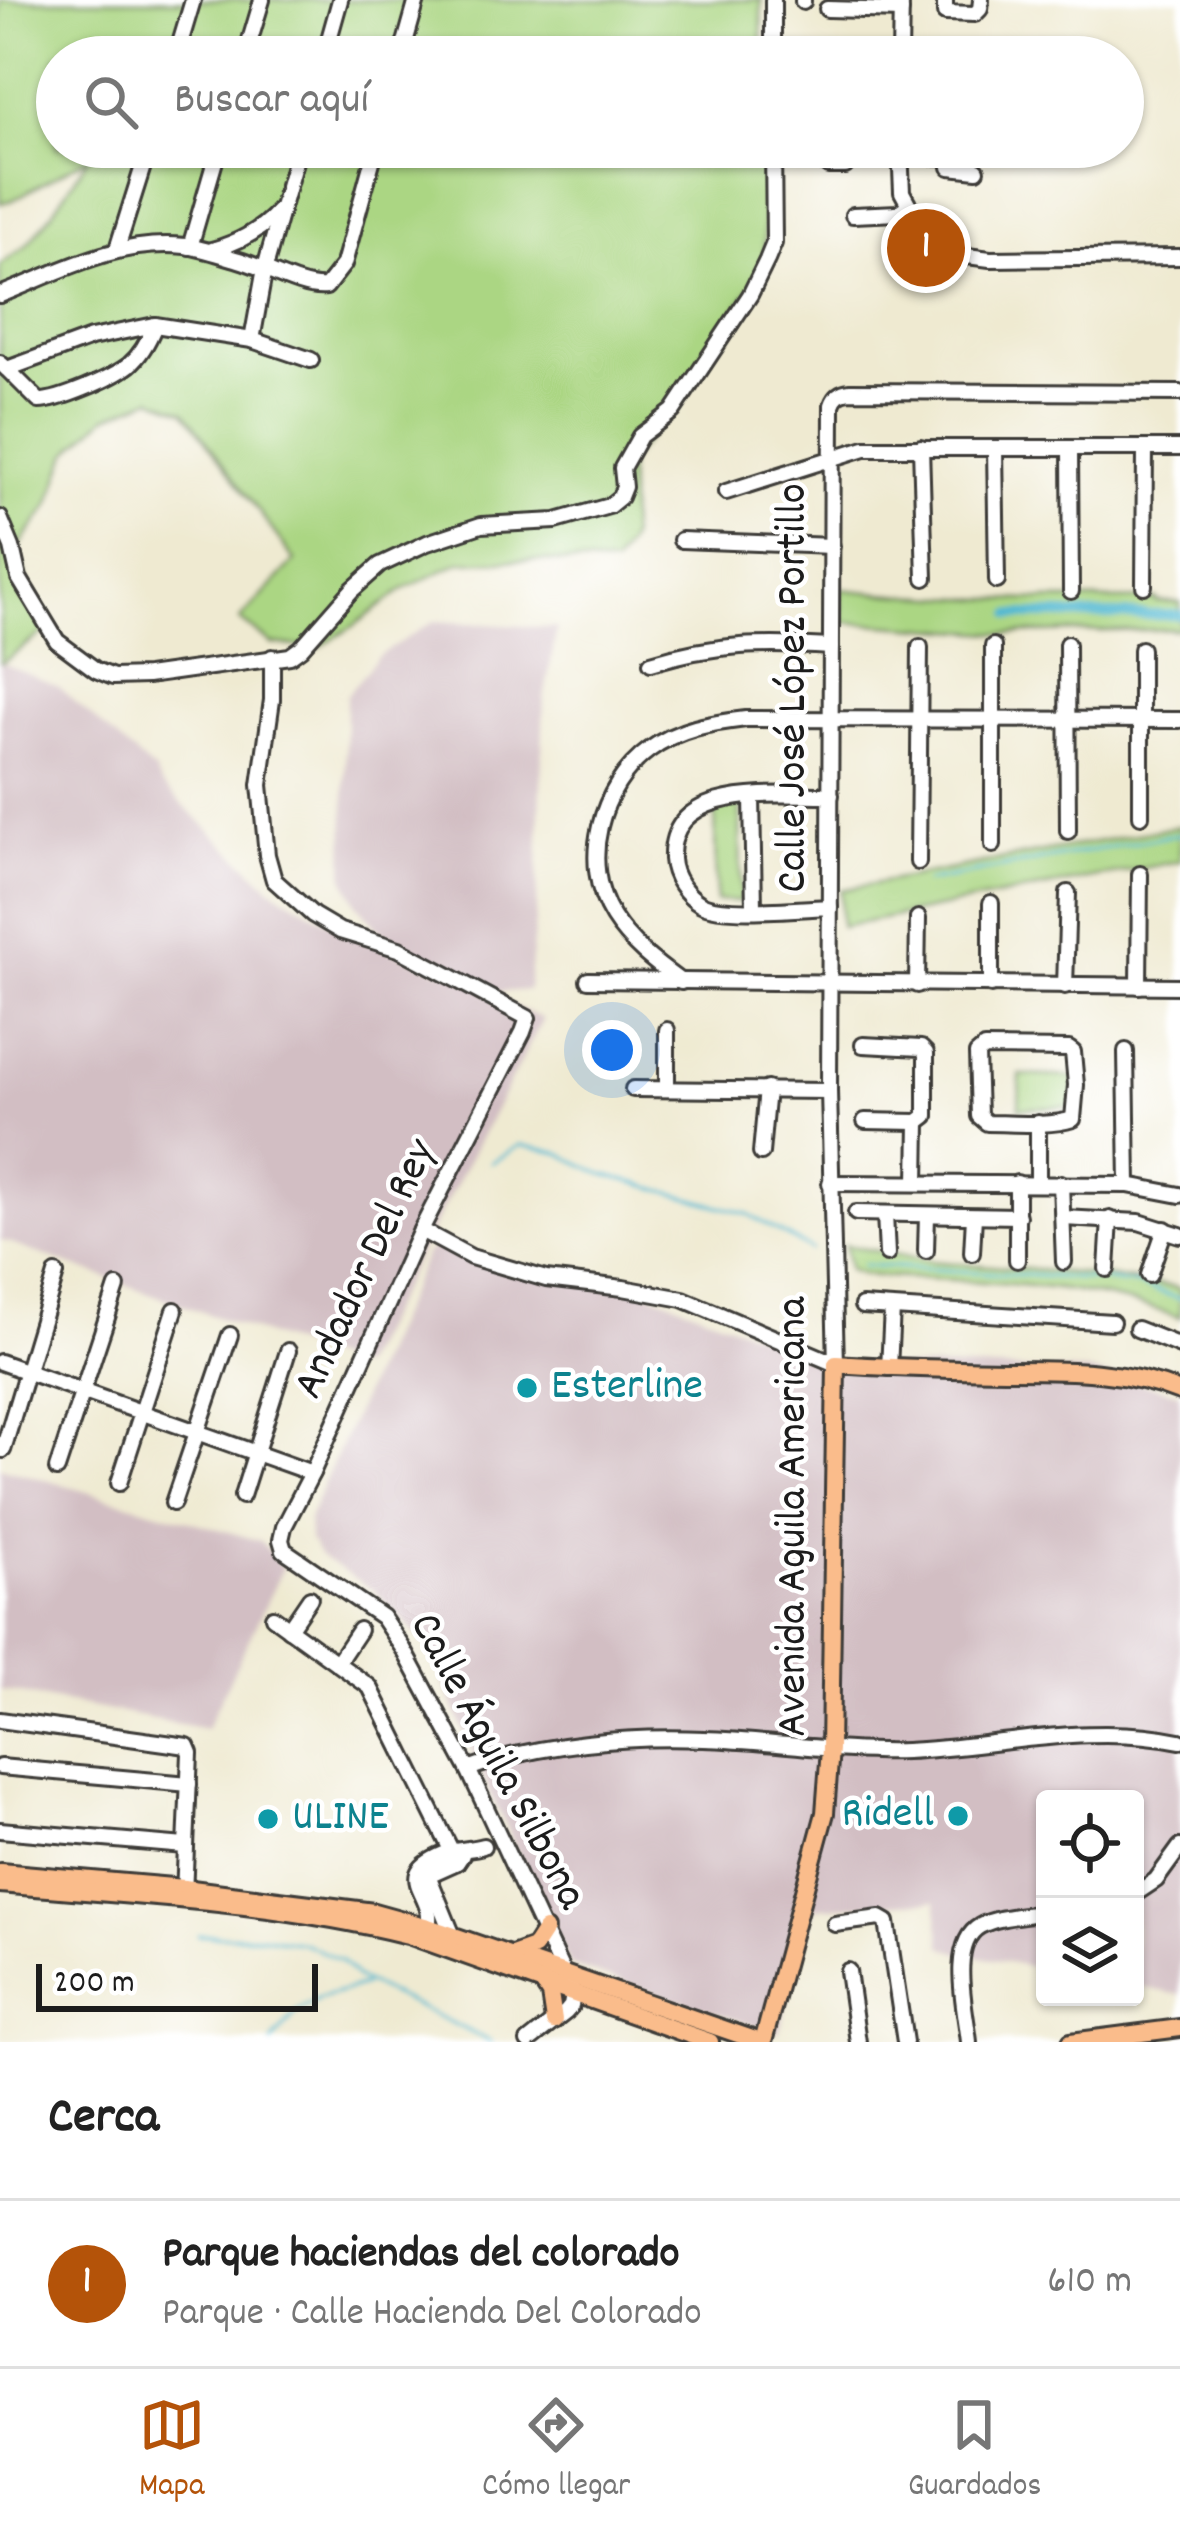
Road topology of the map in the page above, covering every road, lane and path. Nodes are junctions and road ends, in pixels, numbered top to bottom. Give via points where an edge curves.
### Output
1 (193, 0) edge
2 (262, 0) edge
3 (340, 0) edge
4 (417, 0) edge
5 (773, 0) edge
6 (945, 0) edge
7 (981, 0) edge
8 (901, 5) edge
9 (827, 9) dead end
10 (182, 36) edge
11 (251, 36) edge
12 (330, 36) edge
13 (407, 36) edge
14 (773, 36) edge
15 (901, 36) edge
16 (142, 168) edge
17 (215, 168) edge
18 (293, 168) edge
19 (370, 168) edge
20 (772, 168) edge
21 (901, 168) edge
22 (959, 168) edge
23 (977, 170) dead end
24 (909, 205) junction
25 (282, 206) junction
26 (853, 215) dead end
27 (117, 249) junction
28 (198, 249) junction
29 (1180, 257) edge
30 (265, 268) junction
31 (0, 295) edge
32 (155, 325) junction
33 (252, 340) junction
34 (311, 360) dead end
35 (3, 366) edge
36 (1180, 393) edge
37 (921, 447) junction
38 (995, 448) junction
39 (1070, 448) junction
40 (1145, 448) junction
41 (1180, 448) edge
42 (832, 456) junction
43 (726, 492) dead end
44 (0, 518) edge
45 (681, 540) dead end
46 (832, 546) junction
47 (925, 578) dead end
48 (997, 581) dead end
49 (1144, 586) dead end
50 (1071, 591) dead end
51 (1067, 644) dead end
52 (993, 646) dead end
53 (831, 647) junction
54 (920, 647) dead end
55 (1141, 649) dead end
56 (272, 657) junction
57 (651, 663) dead end
58 (831, 720) junction
59 (920, 720) junction
60 (993, 720) junction
61 (1067, 720) junction
62 (1141, 720) junction
63 (1180, 721) edge
64 (752, 796) junction
65 (831, 796) junction
66 (1141, 816) dead end
67 (1068, 831) dead end
68 (992, 844) dead end
69 (917, 862) dead end
70 (1140, 874) dead end
71 (1068, 893) dead end
72 (992, 903) dead end
73 (754, 908) junction
74 (830, 908) junction
75 (918, 918) dead end
76 (588, 980) dead end
77 (681, 982) junction
78 (830, 984) junction
79 (917, 985) junction
80 (991, 985) junction
81 (1065, 986) junction
82 (1139, 986) junction
83 (1180, 986) edge
84 (667, 1030) dead end
85 (863, 1045) dead end
86 (1126, 1051) dead end
87 (633, 1089) dead end
88 (667, 1089) junction
89 (767, 1089) junction
90 (829, 1091) junction
91 (865, 1121) dead end
92 (918, 1122) junction
93 (1038, 1123) junction
94 (761, 1154) dead end
95 (830, 1183) junction
96 (917, 1183) junction
97 (1017, 1183) junction
98 (1038, 1183) junction
99 (1061, 1183) junction
100 (1128, 1184) junction
101 (1180, 1195) edge
102 (856, 1213) dead end
103 (885, 1214) junction
104 (927, 1215) junction
105 (974, 1216) junction
106 (1018, 1216) junction
107 (1063, 1218) junction
108 (1110, 1219) junction
109 (421, 1230) junction
110 (1173, 1232) edge
111 (926, 1251) dead end
112 (972, 1253) dead end
113 (886, 1254) dead end
114 (1017, 1260) dead end
115 (1064, 1262) dead end
116 (1107, 1269) dead end
117 (56, 1274) dead end
118 (1149, 1275) dead end
119 (117, 1287) dead end
120 (862, 1306) dead end
121 (892, 1309) junction
122 (175, 1310) dead end
123 (1112, 1322) dead end
124 (1137, 1329) dead end
125 (230, 1335) dead end
126 (1180, 1346) edge
127 (287, 1351) dead end
128 (0, 1362) edge
129 (836, 1364) junction
130 (890, 1368) junction
131 (26, 1371) junction
132 (82, 1391) junction
133 (1180, 1392) edge
134 (142, 1412) junction
135 (197, 1432) junction
136 (2, 1450) edge
137 (254, 1452) junction
138 (57, 1469) dead end
139 (312, 1473) junction
140 (119, 1483) dead end
141 (242, 1496) dead end
142 (173, 1503) dead end
143 (281, 1540) joint
144 (310, 1598) dead end
145 (273, 1617) dead end
146 (289, 1629) junction
147 (359, 1630) dead end
148 (338, 1663) junction
149 (0, 1720) edge
150 (1180, 1741) edge
151 (830, 1749) junction
152 (0, 1768) edge
153 (468, 1769) junction
154 (189, 1784) junction
155 (0, 1830) edge
156 (185, 1846) junction
157 (483, 1846) dead end
158 (1180, 1847) edge
159 (458, 1854) junction
160 (424, 1871) junction
161 (0, 1872) edge
162 (0, 1884) edge
163 (1144, 1888) edge
164 (184, 1894) junction
165 (1036, 1914) edge
166 (836, 1924) dead end
167 (428, 1927) junction
168 (545, 1930) junction
169 (453, 1936) junction
170 (512, 1955) junction
171 (848, 1971) dead end
172 (564, 1973) junction
173 (542, 1982) junction
174 (573, 1994) junction
175 (554, 2021) junction
176 (1180, 2028) edge
177 (528, 2042) edge
178 (710, 2042) edge
179 (762, 2042) edge
180 (858, 2042) edge
181 (905, 2042) edge
182 (969, 2042) edge
183 (1071, 2042) edge

1 - 10 street
2 - 11 street
3 - 12 street
4 - 13 street
5 - 14 street
6 - 7 street via 945,13 975,14
8 - 9 street
8 - 15 street
16 - 27 street
17 - 28 street
18 - 25 street
19 - 30 street via 344,264 326,287
20 - 56 street via 767,260 673,412 640,436 622,468 620,497 556,520 481,525 427,543 380,565 301,648
21 - 24 street
22 - 23 street
24 - 26 street
24 - 29 street via 967,256
25 - 28 street via 236,242
25 - 30 street
27 - 28 street
27 - 31 street
28 - 30 street
30 - 33 street
32 - 33 street
32 - 35 street
32 - 35 street via 128,366 55,401 39,401
33 - 34 street
36 - 42 street, Calle José López Portillo via 850,391 832,405
37 - 38 street
37 - 42 street
37 - 47 street
38 - 39 street
38 - 48 street
39 - 40 street
39 - 50 street
40 - 41 street
40 - 49 street
42 - 43 street
42 - 46 street, Calle José López Portillo
44 - 56 street via 19,578 57,640 96,670 147,676
45 - 46 street
46 - 53 street, Calle José López Portillo
51 - 61 street
52 - 60 street
53 - 57 street via 736,645
53 - 58 street, Calle José López Portillo
54 - 59 street
55 - 62 street
56 - 109 street, Andador Del Rey via 260,785 274,880 340,931 399,949 528,1022
58 - 59 street
58 - 65 street, Calle José López Portillo
58 - 77 street via 746,719 687,729 621,776 597,836 604,899 635,946
59 - 60 street
59 - 69 street
60 - 61 street
60 - 68 street
61 - 62 street
61 - 67 street
62 - 63 street
62 - 66 street
64 - 65 street
64 - 73 street
64 - 73 street via 705,805 686,818 672,865 682,888 702,904
65 - 74 street, Calle José López Portillo
70 - 82 street
71 - 81 street
72 - 80 street
73 - 74 street
74 - 78 street, Calle José López Portillo
75 - 79 street
76 - 77 street
77 - 78 street
78 - 79 street
78 - 90 street, Avenida Aguila Americana
79 - 80 street
80 - 81 street
81 - 82 street
82 - 83 street
84 - 88 street
85 - 92 street via 925,1050 927,1113
86 - 100 street
87 - 88 street
88 - 89 street
89 - 90 street
89 - 94 street
90 - 95 street, Avenida Aguila Americana
91 - 92 street
92 - 96 street
93 - 93 street via 1075,1115 1073,1052 980,1050 981,1120
93 - 98 street
95 - 96 street
95 - 129 street, Avenida Aguila Americana
96 - 97 street
97 - 98 street
97 - 106 street
98 - 99 street
99 - 100 street
99 - 107 street
100 - 101 street
102 - 103 street
103 - 104 street
103 - 113 street
104 - 105 street
104 - 111 street
105 - 106 street
105 - 112 street
106 - 114 street
107 - 108 street
107 - 115 street
108 - 110 street
108 - 116 street
109 - 129 street via 471,1257 545,1279 683,1299
109 - 139 street, Andador Del Rey
110 - 118 street
117 - 131 street
119 - 132 street
120 - 121 street
121 - 123 street
121 - 130 street
122 - 134 street
124 - 126 street
125 - 135 street
127 - 137 street
128 - 131 street
129 - 130 main road
129 - 151 main road, Avenida Aguila Americana
130 - 133 main road via 1094,1371
131 - 132 street
131 - 136 street
132 - 134 street
132 - 138 street
134 - 135 street
134 - 140 street
135 - 137 street
135 - 142 street
137 - 139 street
137 - 141 street
139 - 143 street, Andador Del Rey
143 - 153 street, Calle Águila Silbona via 284,1550 382,1617
144 - 146 street
145 - 146 street
146 - 148 street
147 - 148 street
148 - 159 street via 377,1697
149 - 154 street via 188,1746
150 - 151 street via 1107,1732 905,1751
151 - 153 street via 624,1740 507,1755
151 - 179 main road, Avenida Aguila Americana via 825,1814
152 - 154 street
153 - 168 street, Calle Águila Silbona
154 - 156 street
155 - 156 street
156 - 164 street
157 - 159 street
158 - 163 street
159 - 160 street
160 - 167 street via 417,1883
160 - 169 street
161 - 164 main road
162 - 164 main road
164 - 167 main road via 374,1912
164 - 173 main road via 374,1926
165 - 182 street via 982,1924 967,1936 960,1956
166 - 181 street via 887,1922
167 - 169 main road
168 - 170 main road via 534,1947
168 - 172 street, Calle Águila Silbona
169 - 170 main road
170 - 172 main road
171 - 180 street
172 - 174 street, Calle Águila Silbona
172 - 179 main road
173 - 174 main road
173 - 175 main road
174 - 175 street
174 - 178 main road
175 - 177 street
176 - 183 main road

